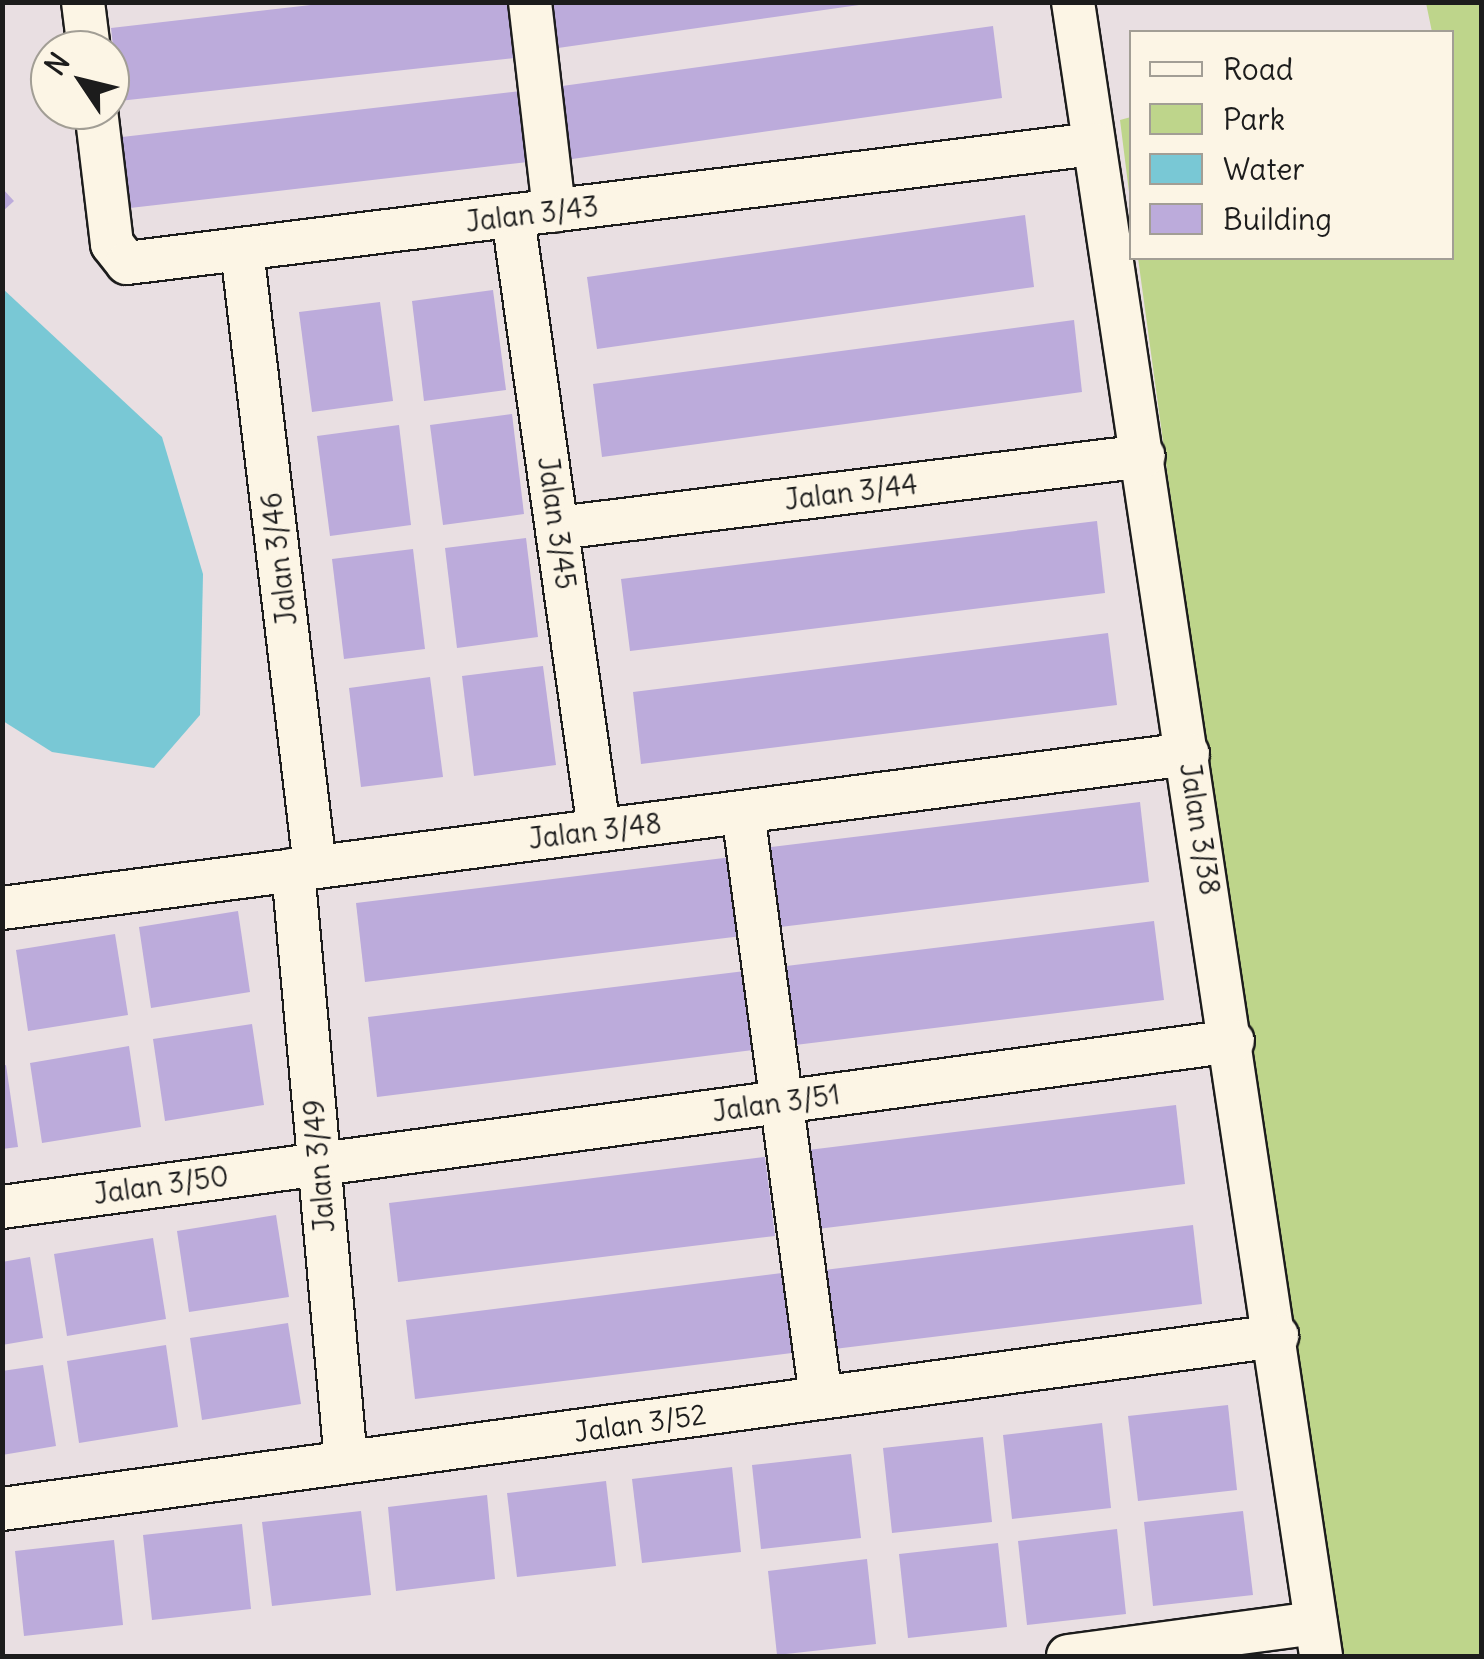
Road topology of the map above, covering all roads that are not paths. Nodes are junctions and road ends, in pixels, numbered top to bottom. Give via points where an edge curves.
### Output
1 (83, 2) edge
2 (530, 2) edge
3 (1073, 2) edge
4 (86, 30) edge
5 (98, 130) edge
6 (1094, 144) junction
7 (533, 214) junction
8 (242, 250) junction
9 (1144, 456) junction
10 (558, 528) junction
11 (1188, 754) junction
12 (743, 812) junction
13 (599, 830) junction
14 (304, 869) junction
15 (2, 908) edge
16 (1233, 1041) junction
17 (782, 1102) junction
18 (319, 1164) junction
19 (2, 1207) edge
20 (1277, 1336) junction
21 (821, 1398) junction
22 (346, 1462) junction
23 (2, 1509) edge
24 (1318, 1640) edge
25 (1068, 1656) edge

1 - 4 street
2 - 7 street, Jalan 3/45
3 - 6 street, Jalan 3/38
5 - 8 street, Jalan 3/43 via 112,244 127,263
6 - 7 street, Jalan 3/43
6 - 9 street, Jalan 3/38
7 - 8 street, Jalan 3/43
7 - 10 street, Jalan 3/45
8 - 14 street, Jalan 3/46
9 - 10 street, Jalan 3/44
9 - 11 street, Jalan 3/38
10 - 13 street, Jalan 3/45
11 - 12 street, Jalan 3/48
11 - 16 street, Jalan 3/38
12 - 13 street, Jalan 3/48
12 - 17 street
13 - 14 street, Jalan 3/48
14 - 15 street, Jalan 3/48
14 - 18 street, Jalan 3/49
16 - 17 street, Jalan 3/51
16 - 20 street, Jalan 3/38
17 - 18 street, Jalan 3/51
17 - 21 street
18 - 19 street, Jalan 3/50
18 - 22 street, Jalan 3/49
20 - 21 street, Jalan 3/52
20 - 24 street, Jalan 3/38
21 - 22 street, Jalan 3/52
22 - 23 street, Jalan 3/52
24 - 25 street

